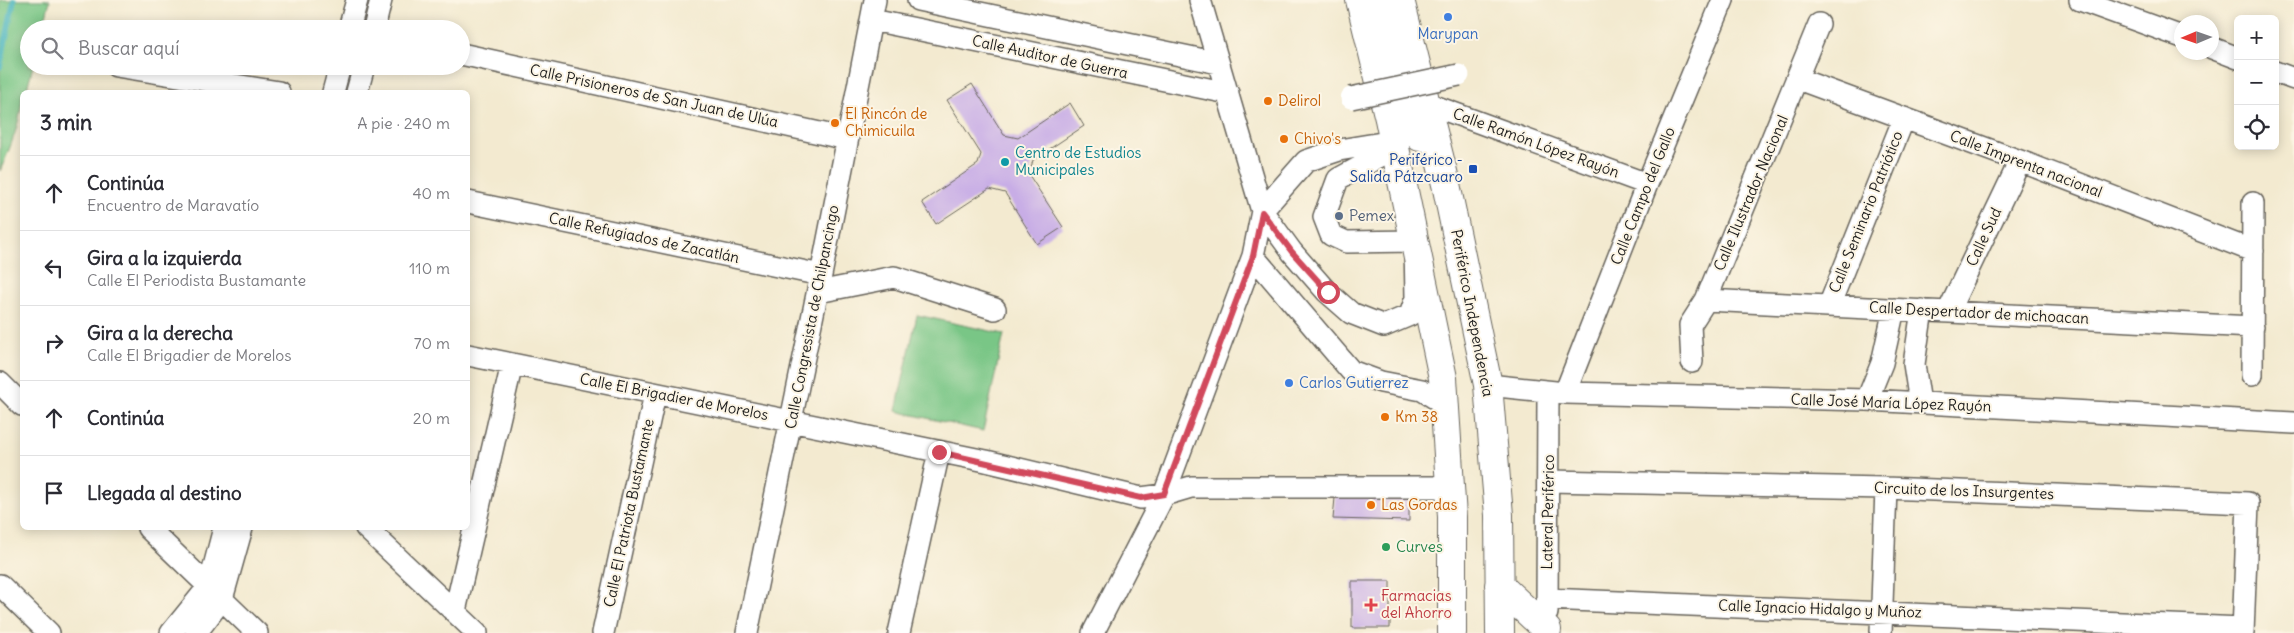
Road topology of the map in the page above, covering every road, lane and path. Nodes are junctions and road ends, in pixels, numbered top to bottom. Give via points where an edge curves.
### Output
1 (357, 0) edge
2 (381, 0) edge
3 (918, 0) edge
4 (1200, 0) edge
5 (1360, 0) edge
6 (1380, 0) edge
7 (1400, 0) edge
8 (1723, 0) edge
9 (2080, 0) edge
10 (873, 10) edge
11 (352, 20) edge
12 (376, 20) edge
13 (1819, 24) dead end
14 (2174, 34) edge
15 (2219, 51) edge
16 (470, 56) edge
17 (2234, 56) edge
18 (1218, 63) junction
19 (2279, 73) edge
20 (172, 75) edge
21 (338, 75) edge
22 (362, 75) edge
23 (1459, 75) dead end
24 (1798, 79) junction
25 (2294, 79) edge
26 (266, 90) edge
27 (334, 90) edge
28 (358, 90) edge
29 (1228, 93) junction
30 (1351, 98) dead end
31 (1426, 102) junction
32 (1904, 118) junction
33 (847, 139) junction
34 (1395, 145) junction
35 (2020, 161) junction
36 (1446, 184) junction
37 (1647, 184) junction
38 (470, 202) edge
39 (2253, 203) dead end
40 (1262, 212) junction
41 (1415, 241) junction
42 (2253, 251) junction
43 (1253, 256) junction
44 (819, 283) junction
45 (1706, 300) junction
46 (1829, 306) junction
47 (995, 309) dead end
48 (1894, 309) junction
49 (1922, 310) junction
50 (1948, 312) junction
51 (2252, 327) junction
52 (470, 355) edge
53 (1692, 362) dead end
54 (1882, 363) junction
55 (512, 364) junction
56 (1914, 364) junction
57 (2252, 376) dead end
58 (0, 383) edge
59 (1488, 385) junction
60 (1557, 392) junction
61 (655, 394) junction
62 (1867, 400) junction
63 (20, 403) edge
64 (1920, 403) junction
65 (1444, 404) junction
66 (791, 421) junction
67 (2294, 423) edge
68 (939, 452) junction
69 (1549, 481) junction
70 (1449, 487) junction
71 (1886, 488) junction
72 (1164, 494) junction
73 (150, 530) edge
74 (224, 530) edge
75 (241, 530) edge
76 (368, 530) edge
77 (0, 585) edge
78 (1499, 585) junction
79 (215, 592) junction
80 (1547, 599) junction
81 (455, 610) junction
82 (1881, 612) junction
83 (2243, 630) edge
84 (1547, 632) edge
85 (50, 633) edge
86 (171, 633) edge
87 (196, 633) edge
88 (257, 633) edge
89 (477, 633) edge
90 (603, 633) edge
91 (747, 633) edge
92 (898, 633) edge
93 (1093, 633) edge
94 (1452, 633) edge
95 (1500, 633) edge
96 (1881, 633) edge

1 - 11 street
2 - 12 street
3 - 18 street, Calle Auditor de Guerra
4 - 18 street
5 - 34 highway
6 - 36 highway via 1405,101 1429,158
7 - 31 highway, Periférico Independencia
8 - 37 street, Calle Campo del Gallo
9 - 14 street
10 - 29 street, Calle Auditor de Guerra
10 - 33 street, Calle Congresista de Chilpancingo
13 - 24 street, Calle Ilustrador Nacional
15 - 17 street
16 - 33 street, Calle Prisioneros de San Juan de Ulúa
18 - 29 street
19 - 25 street
20 - 26 street
21 - 27 street
22 - 28 street
23 - 30 street, bridge
24 - 32 street, Calle Imprenta nacional
24 - 45 street, Calle Ilustrador Nacional
29 - 40 street
31 - 36 highway, Periférico Independencia
31 - 37 street, Calle Ramón López Rayón
32 - 35 street, Calle Imprenta nacional
32 - 46 street, Calle Seminario Patriótico
33 - 44 street, Calle Congresista de Chilpancingo
34 - 40 street via 1356,146 1306,161
34 - 41 highway
34 - 41 street via 1338,179 1324,217 1331,235 1346,242
35 - 42 street, Calle Imprenta nacional
35 - 50 street, Calle Sud
36 - 59 highway, Periférico Independencia
37 - 60 street, Calle Campo del Gallo
38 - 44 street, Calle Refugiados de Zacatlán
39 - 42 street
40 - 41 street via 1328,292 1351,313 1384,326 1410,315 1416,298
40 - 43 street
41 - 65 highway via 1443,378
42 - 51 street
43 - 65 street via 1351,371 1381,382 1422,390
43 - 72 street
44 - 47 street via 894,277
44 - 66 street, Calle Congresista de Chilpancingo
45 - 46 street, Calle Despertador de michoacan
45 - 53 street, Calle Ilustrador Nacional via 1690,325
46 - 48 street, Calle Despertador de michoacan
48 - 49 street, Calle Despertador de michoacan
48 - 54 street
49 - 50 street, Calle Despertador de michoacan
49 - 56 street
50 - 51 street, Calle Despertador de michoacan
51 - 57 street
52 - 55 street, Calle El Brigadier de Morelos
54 - 56 street
54 - 62 street
55 - 61 street, Calle El Brigadier de Morelos
55 - 81 street
56 - 64 street
58 - 63 street
59 - 60 street, Calle José María López Rayón
59 - 78 highway, Periférico Independencia via 1499,515
60 - 62 street, Calle José María López Rayón
60 - 69 street, Lateral Periférico
61 - 66 street, Calle El Brigadier de Morelos
61 - 90 street, Calle El Patriota Bustamante
62 - 64 street, Calle José María López Rayón
64 - 67 street, Calle José María López Rayón
65 - 70 highway
66 - 68 street, Calle El Brigadier de Morelos
66 - 91 street, Calle Congresista de Chilpancingo
68 - 72 street, Calle El Brigadier de Morelos via 1141,498
68 - 92 street
69 - 71 street, Circuito de los Insurgentes
69 - 80 street, Lateral Periférico
70 - 72 street via 1191,487
70 - 94 highway
71 - 82 street
71 - 83 street, Circuito de los Insurgentes via 2248,503
72 - 93 street
73 - 79 street
74 - 79 street
75 - 79 street
76 - 81 street
77 - 85 street
78 - 84 highway
78 - 95 highway, Periférico Independencia
79 - 86 street
79 - 87 street
79 - 88 street
80 - 82 street, Calle Ignacio Hidalgo y Muñoz
80 - 84 street, Lateral Periférico
81 - 89 street
82 - 83 street, Calle Ignacio Hidalgo y Muñoz
82 - 96 street

